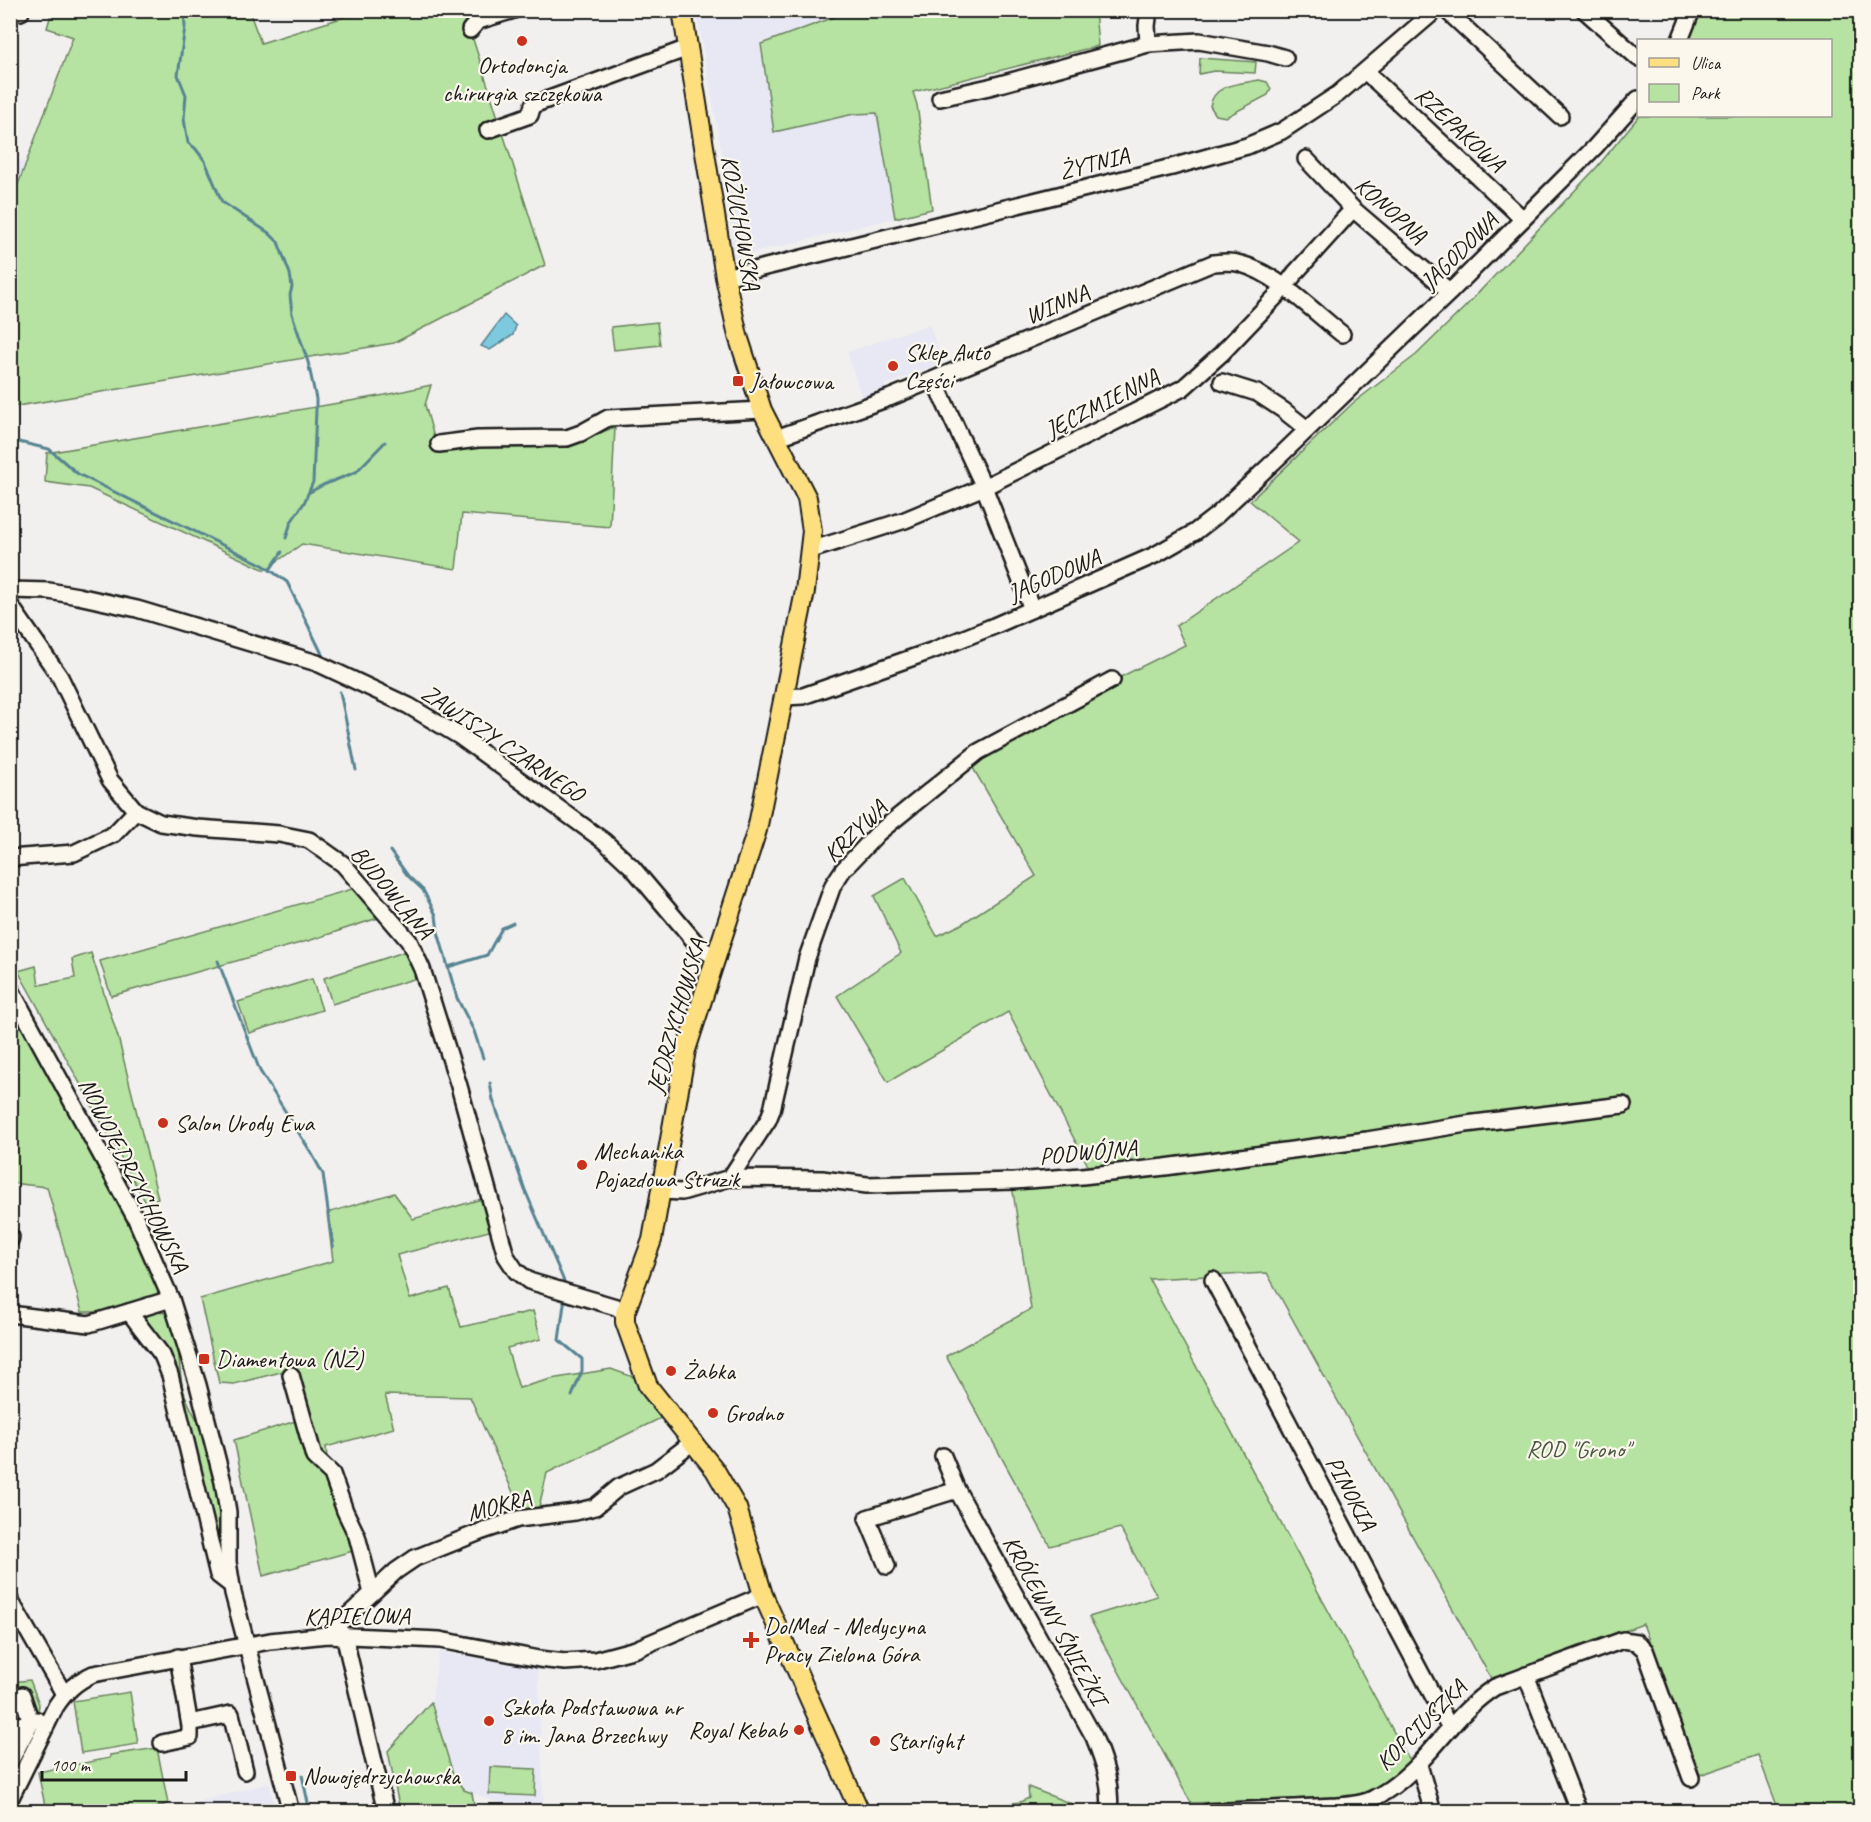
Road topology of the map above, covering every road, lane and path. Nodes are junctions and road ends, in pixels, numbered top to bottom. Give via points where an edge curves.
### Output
1 (514, 10) edge
2 (682, 10) edge
3 (1149, 10) edge
4 (1436, 10) edge
5 (1446, 10) edge
6 (1584, 10) edge
7 (1692, 10) edge
8 (470, 30) dead end
9 (1680, 39) edge
10 (1148, 44) junction
11 (688, 48) junction
12 (1637, 57) edge
13 (1285, 58) dead end
14 (1366, 72) junction
15 (940, 98) dead end
16 (1637, 100) edge
17 (1560, 116) dead end
18 (488, 130) dead end
19 (1306, 159) dead end
20 (1353, 209) junction
21 (1523, 219) junction
22 (725, 277) junction
23 (1284, 288) junction
24 (1450, 292) junction
25 (1342, 334) dead end
26 (933, 380) junction
27 (1222, 382) dead end
28 (762, 410) junction
29 (1306, 429) junction
30 (776, 438) junction
31 (439, 444) dead end
32 (984, 487) junction
33 (811, 550) junction
34 (10, 590) edge
35 (10, 605) edge
36 (1032, 609) junction
37 (1112, 680) dead end
38 (784, 697) junction
39 (136, 811) junction
40 (10, 858) edge
41 (717, 957) junction
42 (10, 988) edge
43 (1623, 1105) dead end
44 (730, 1178) junction
45 (662, 1191) junction
46 (1213, 1280) dead end
47 (171, 1299) junction
48 (129, 1312) junction
49 (625, 1313) junction
50 (10, 1314) edge
51 (291, 1375) dead end
52 (693, 1441) junction
53 (943, 1456) dead end
54 (957, 1490) junction
55 (887, 1566) dead end
56 (231, 1585) junction
57 (372, 1593) junction
58 (763, 1595) junction
59 (10, 1600) edge
60 (327, 1635) junction
61 (344, 1635) junction
62 (247, 1647) junction
63 (178, 1658) junction
64 (1526, 1675) junction
65 (64, 1694) junction
66 (22, 1695) dead end
67 (49, 1718) junction
68 (31, 1722) junction
69 (190, 1723) junction
70 (10, 1728) edge
71 (1450, 1728) junction
72 (162, 1743) dead end
73 (10, 1762) edge
74 (1419, 1765) junction
75 (245, 1771) dead end
76 (1691, 1778) dead end
77 (10, 1799) edge
78 (1335, 1809) edge
79 (291, 1812) edge
80 (386, 1812) edge
81 (860, 1812) edge
82 (1109, 1812) edge
83 (1208, 1812) edge
84 (1433, 1812) edge
85 (1579, 1812) edge

1 - 8 street via 478,21
2 - 11 main road, KOŻUCHOWSKA
3 - 10 street
4 - 14 street, ŻYTNIA
5 - 17 street
6 - 12 street
7 - 9 street
10 - 13 street via 1199,41
10 - 15 street
11 - 18 street via 533,105 530,116
11 - 22 main road, KOŻUCHOWSKA
14 - 21 street, RZEPAKOWA
14 - 22 street, ŻYTNIA via 1291,126 1231,151
16 - 21 street, JAGODOWA
19 - 20 street, KONOPNA
20 - 23 street, JĘCZMIENNA
20 - 24 street, KONOPNA
21 - 24 street, JAGODOWA
22 - 28 main road, KOŻUCHOWSKA via 746,365
23 - 25 street, WINNA
23 - 26 street, WINNA via 1243,264 1213,263
23 - 32 street, JĘCZMIENNA via 1221,354 1183,387
24 - 29 street, JAGODOWA
26 - 30 street, WINNA
26 - 32 street
27 - 29 street via 1257,393
28 - 30 main road, KOŻUCHOWSKA
28 - 31 street via 608,418 567,438 478,439
29 - 36 street, JAGODOWA via 1217,515 1176,544
30 - 33 main road, JĘDRZYCHOWSKA via 807,498 812,519
32 - 33 street, JĘCZMIENNA via 905,520
32 - 36 street
33 - 38 main road, JĘDRZYCHOWSKA
34 - 41 street, ZAWISZY CZARNEGO via 49,591 145,612 317,663 409,706 469,742 604,841 632,867 696,943
35 - 39 street, BUDOWLANA via 60,677 110,780
36 - 38 street, JAGODOWA via 820,691
37 - 44 street, KRZYWA via 978,752 878,833 837,877 801,980 772,1110
38 - 41 main road, JĘDRZYCHOWSKA via 752,850
39 - 40 street via 114,834 74,853
39 - 49 street, BUDOWLANA via 161,823 309,840 343,864 415,952 459,1086 506,1256 524,1278
41 - 45 main road, JĘDRZYCHOWSKA via 686,1050
42 - 47 street, NOWOJĘDRZYCHOWSKA via 136,1219
43 - 44 street, PODWÓJNA via 1070,1177 877,1185 822,1179
44 - 45 street, PODWÓJNA via 682,1192
45 - 49 main road, JĘDRZYCHOWSKA via 652,1240
46 - 71 street, PINOKIA
47 - 48 street
47 - 56 street, NOWOJĘDRZYCHOWSKA via 223,1482
48 - 50 street via 89,1324
48 - 56 street via 162,1355 170,1375 218,1575
49 - 52 main road via 626,1331 648,1386
51 - 57 street via 314,1457 333,1477 357,1536
52 - 57 street, MOKRA via 656,1470 619,1487 595,1507 518,1519 480,1532 415,1558
52 - 58 main road via 737,1508
53 - 54 street, KRÓLEWNY ŚNIEŻKI
54 - 55 street via 867,1518
54 - 82 street, KRÓLEWNY ŚNIEŻKI via 1094,1737 1110,1782
56 - 62 street, NOWOJĘDRZYCHOWSKA
57 - 60 street, MOKRA
58 - 61 street, KĄPIELOWA via 636,1649 595,1660 565,1662 455,1642
58 - 81 main road
59 - 65 street
60 - 61 street, KĄPIELOWA
60 - 62 street, KĄPIELOWA
61 - 80 street
62 - 63 street, KĄPIELOWA
62 - 79 street, NOWOJĘDRZYCHOWSKA
63 - 65 street, KĄPIELOWA via 93,1674
63 - 69 street
64 - 71 street, KOPCIUSZKA via 1479,1697
64 - 76 street, KOPCIUSZKA via 1623,1640 1636,1642 1645,1650
64 - 85 street
65 - 67 street, KĄPIELOWA
66 - 68 street
67 - 68 street
67 - 77 street, KĄPIELOWA
68 - 70 street
68 - 73 street
69 - 72 street via 190,1737
69 - 75 street via 231,1714
71 - 74 street, KOPCIUSZKA
74 - 78 street, KOPCIUSZKA via 1375,1798
74 - 84 street
78 - 83 street, KOPCIUSZKA

